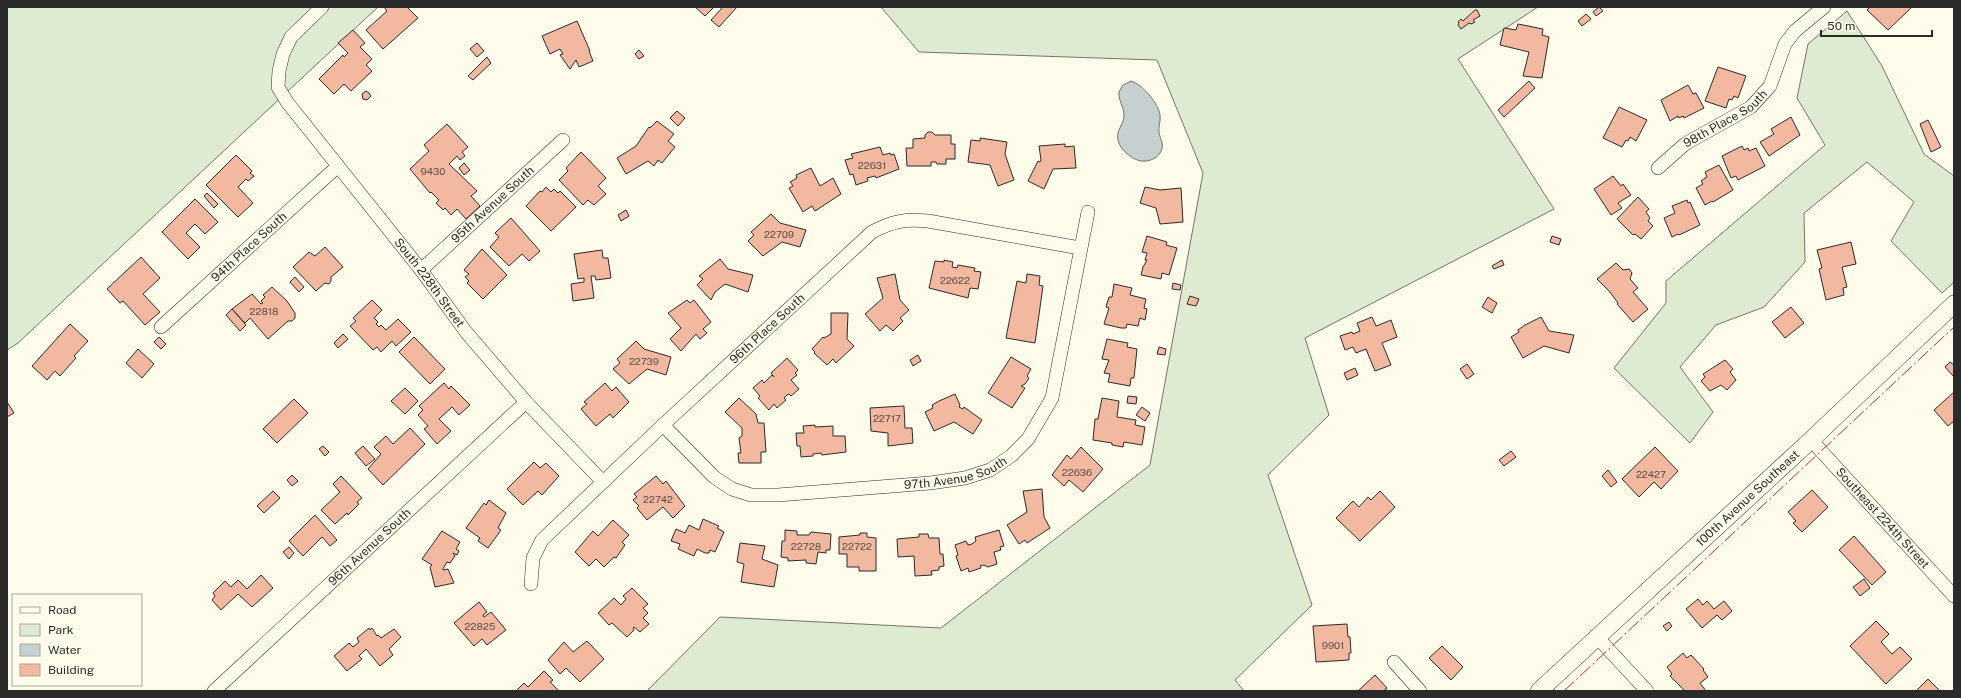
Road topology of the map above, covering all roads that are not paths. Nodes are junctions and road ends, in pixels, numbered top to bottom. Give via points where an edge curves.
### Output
1 (322, 7) edge
2 (1824, 7) edge
3 (564, 140) dead end
4 (338, 166) junction
5 (1658, 168) dead end
6 (1088, 212) dead end
7 (1080, 248) junction
8 (421, 270) junction
9 (1954, 304) edge
10 (161, 327) dead end
11 (526, 402) junction
12 (663, 425) junction
13 (1811, 440) junction
14 (603, 482) junction
15 (531, 584) dead end
16 (1954, 596) edge
17 (1597, 637) junction
18 (1394, 662) dead end
19 (214, 691) edge
20 (1420, 691) edge
21 (1539, 691) edge
22 (1647, 691) edge

1 - 4 street, South 228th Street via 291,37 282,54 278,87
2 - 5 street, 98th Place South via 1795,31 1785,44 1770,86 1751,106 1686,144
3 - 8 street, 95th Avenue South
4 - 8 street, South 228th Street
4 - 10 street, 94th Place South
6 - 7 street, 97th Avenue South
7 - 12 street, 96th Place South via 928,221 906,220 888,224 872,232
7 - 12 street, 97th Avenue South via 1052,398 1028,439 1011,456 990,470 965,478 930,484 751,495 732,489 714,477
8 - 11 street, South 228th Street via 466,332
9 - 13 street, 100th Avenue Southeast
11 - 14 street, South 228th Street
11 - 19 street, 96th Avenue South
12 - 14 street, 96th Place South
13 - 16 street, Southeast 224th Street
13 - 17 street, 100th Avenue Southeast
14 - 15 street, 96th Place South via 542,540 533,558
17 - 21 street, 100th Avenue Southeast
17 - 22 street
18 - 20 street

